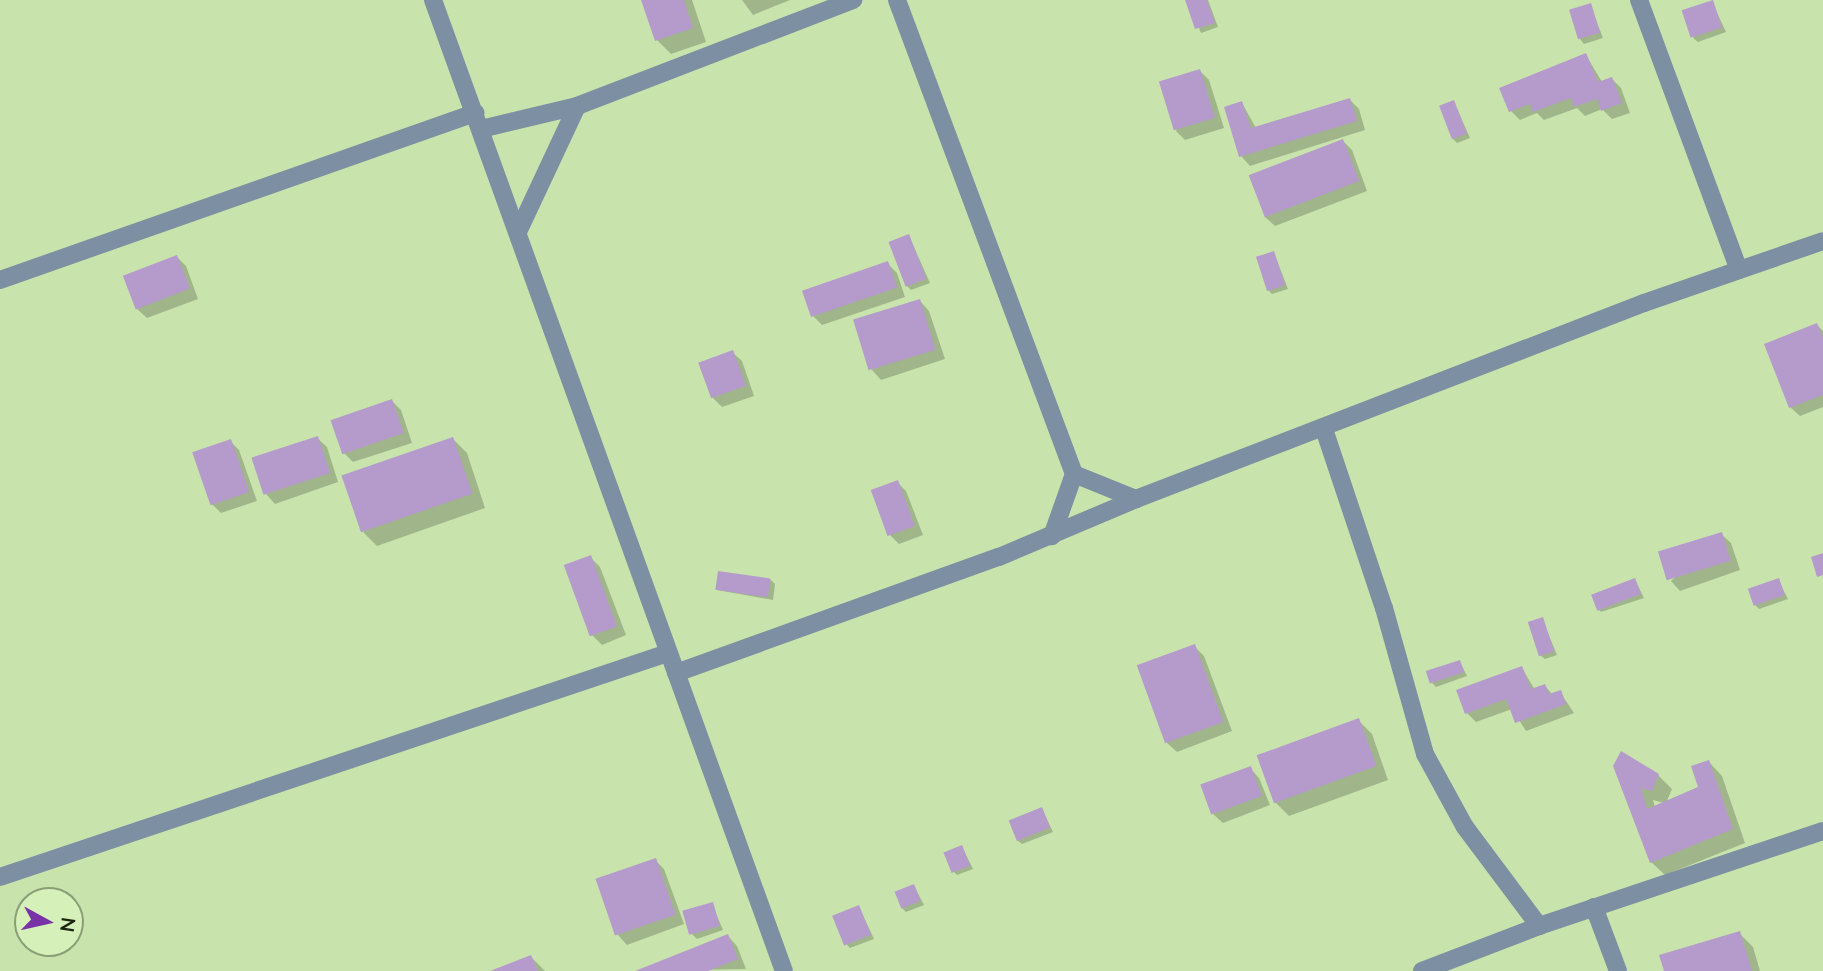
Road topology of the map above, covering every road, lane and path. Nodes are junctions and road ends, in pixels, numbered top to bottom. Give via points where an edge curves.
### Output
1 (433, 0) edge
2 (853, 0) edge
3 (897, 0) edge
4 (1639, 0) edge
5 (577, 106) junction
6 (478, 121) junction
7 (518, 232) junction
8 (1823, 241) edge
9 (1739, 270) junction
10 (0, 280) edge
11 (1324, 429) junction
12 (1074, 474) junction
13 (1136, 499) junction
14 (1052, 536) junction
15 (668, 653) junction
16 (677, 673) junction
17 (1823, 831) edge
18 (0, 877) edge
19 (1594, 907) junction
20 (1539, 926) junction
21 (784, 971) edge
22 (1422, 971) edge
23 (1618, 971) edge

1 - 6 street
2 - 5 street
3 - 12 street
4 - 9 street
5 - 6 street
5 - 7 street
6 - 7 street
6 - 10 street
7 - 15 street
8 - 9 street
9 - 11 street
11 - 13 street
11 - 20 street via 1384,608 1425,754 1465,827
12 - 13 street
12 - 14 street
13 - 14 street
14 - 16 street
15 - 16 street
15 - 18 street
16 - 21 street
17 - 19 street
19 - 20 street
19 - 23 street
20 - 22 street

